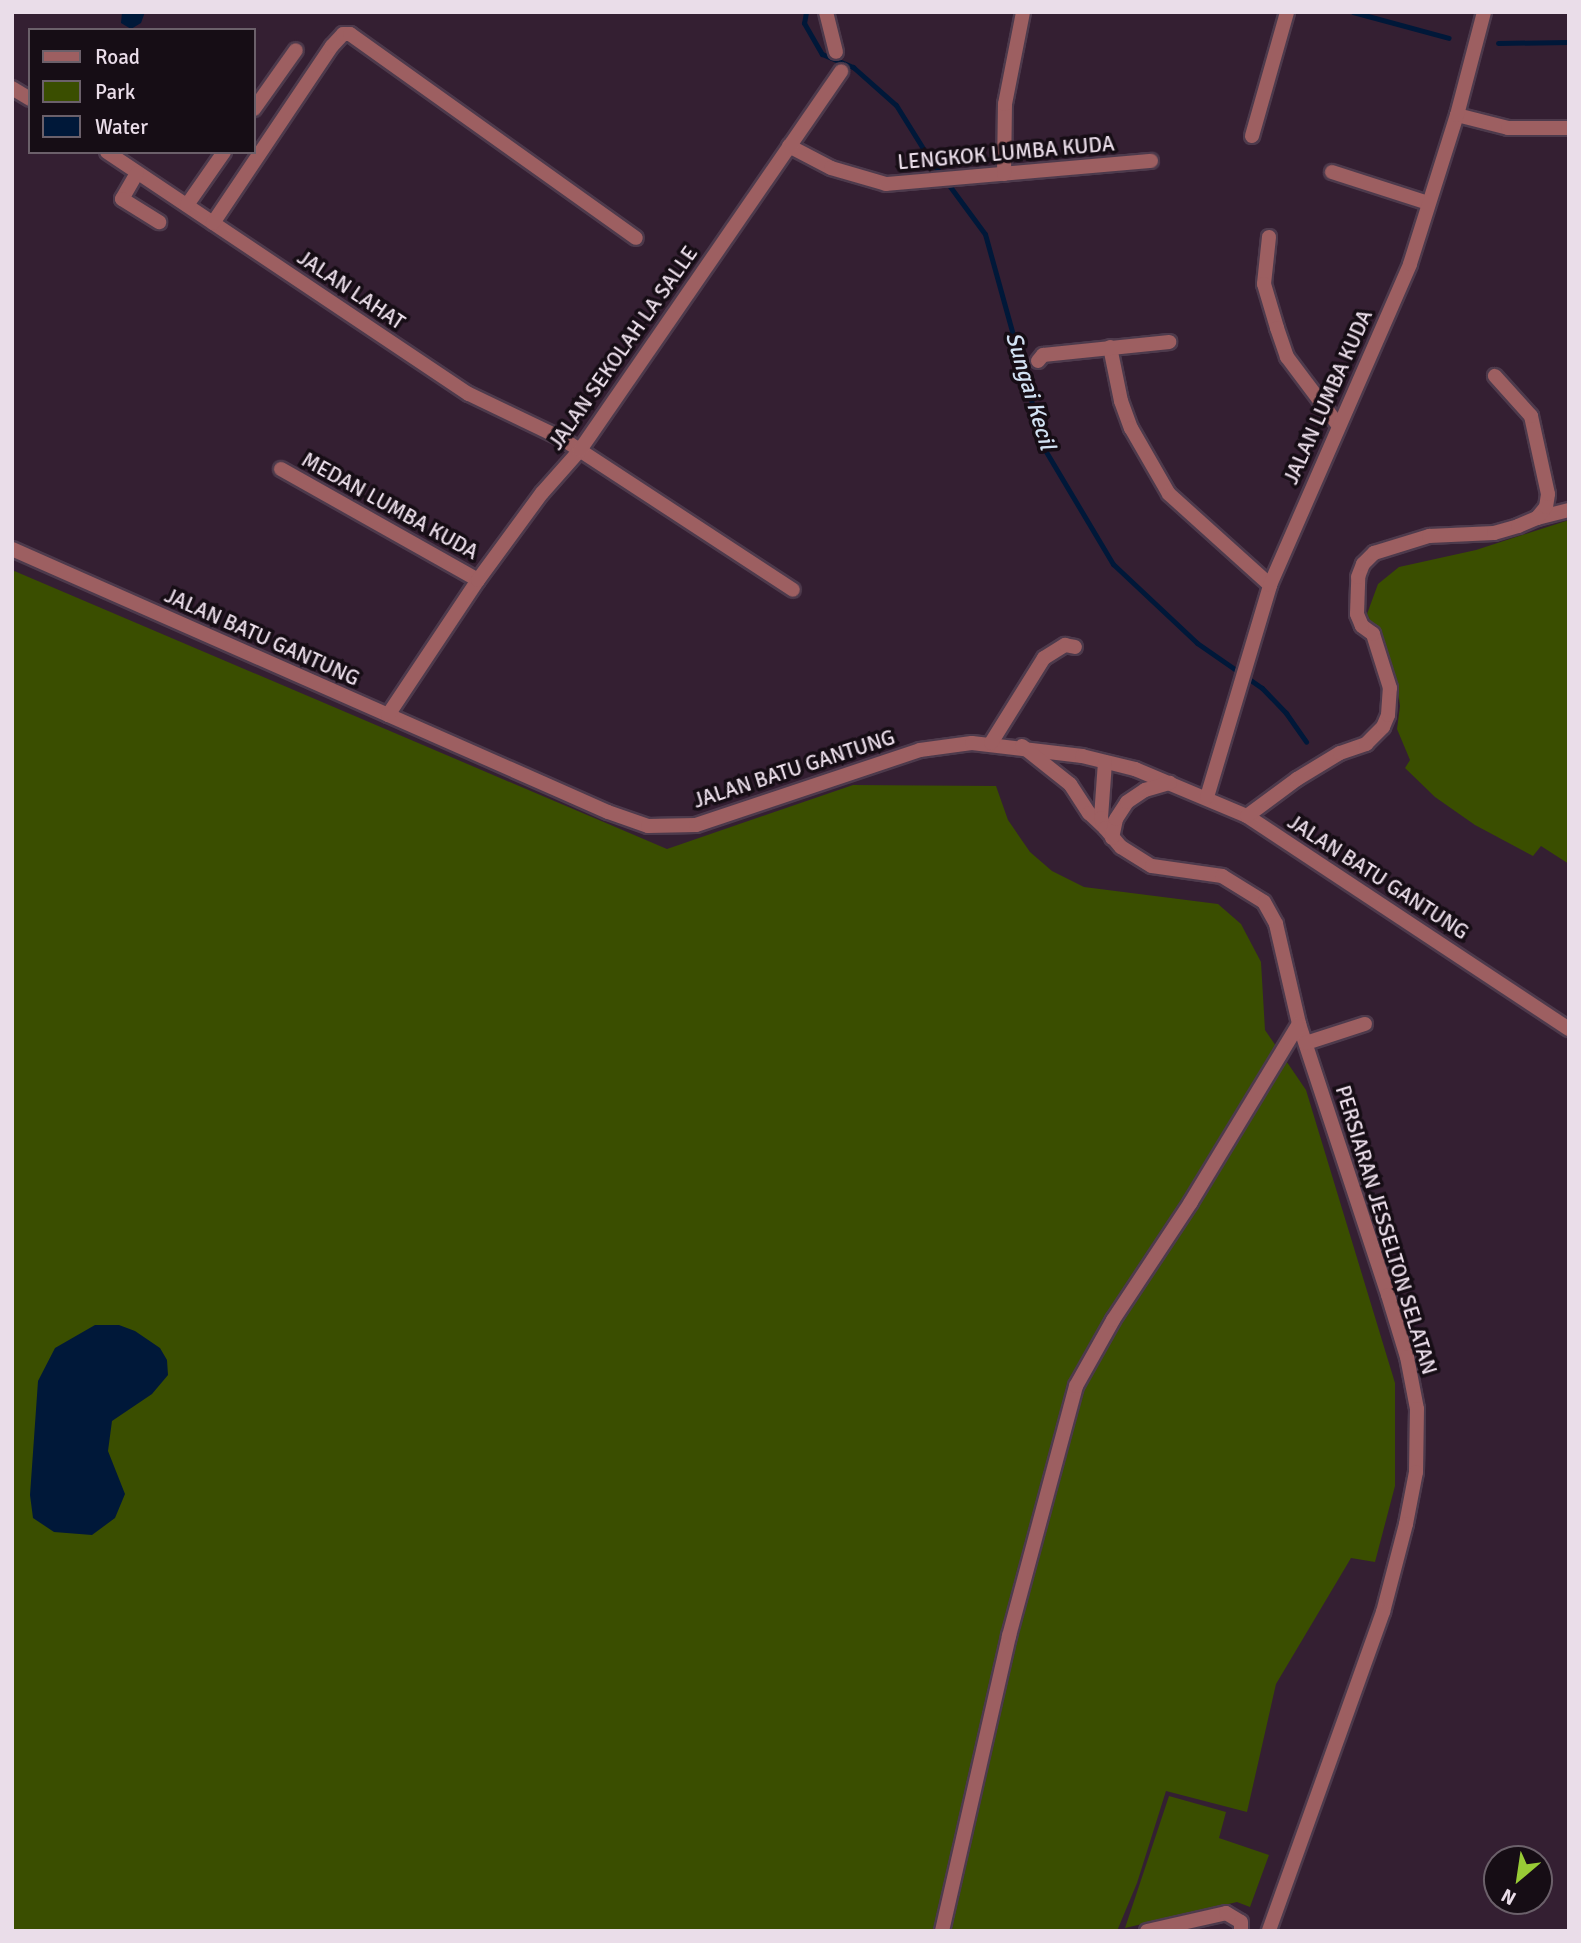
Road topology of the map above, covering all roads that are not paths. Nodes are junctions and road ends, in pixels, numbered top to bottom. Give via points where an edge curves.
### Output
1 (826, 12) edge
2 (1023, 12) edge
3 (1287, 12) edge
4 (1484, 12) edge
5 (296, 50) dead end
6 (836, 52) dead end
7 (841, 71) dead end
8 (12, 88) edge
9 (28, 98) edge
10 (256, 107) edge
11 (1457, 116) junction
12 (1569, 128) edge
13 (1252, 136) dead end
14 (789, 146) junction
15 (110, 154) edge
16 (223, 154) edge
17 (1151, 161) dead end
18 (1332, 172) dead end
19 (137, 173) junction
20 (1004, 174) junction
21 (1428, 203) junction
22 (187, 205) junction
23 (159, 222) dead end
24 (213, 223) junction
25 (1269, 237) dead end
26 (636, 238) dead end
27 (1169, 342) dead end
28 (1110, 347) junction
29 (1038, 361) dead end
30 (1495, 376) dead end
31 (1338, 425) junction
32 (580, 450) junction
33 (281, 469) dead end
34 (1569, 510) edge
35 (1537, 518) junction
36 (12, 549) edge
37 (478, 580) junction
38 (1270, 585) junction
39 (793, 590) dead end
40 (1074, 647) dead end
41 (388, 715) junction
42 (990, 743) junction
43 (1022, 746) junction
44 (1105, 762) junction
45 (1170, 783) junction
46 (1207, 797) junction
47 (1247, 816) junction
48 (1108, 833) junction
49 (1300, 1024) junction
50 (1365, 1024) dead end
51 (1569, 1029) edge
52 (1306, 1043) junction
53 (942, 1931) edge
54 (1147, 1931) edge
55 (1241, 1931) edge
56 (1269, 1931) edge

1 - 6 street
2 - 20 street via 1005,104
3 - 13 street
4 - 11 street, JALAN LUMBA KUDA
5 - 10 street
7 - 14 street, JALAN SEKOLAH LA SALLE
8 - 9 street
11 - 12 street via 1508,128
11 - 21 street, JALAN LUMBA KUDA
14 - 20 street, LENGKOK LUMBA KUDA via 859,179 886,184
14 - 32 street, JALAN SEKOLAH LA SALLE
15 - 19 street, JALAN LAHAT
16 - 22 street
17 - 20 street, LENGKOK LUMBA KUDA
18 - 21 street
19 - 22 street, JALAN LAHAT
19 - 23 street via 122,199
21 - 31 street, JALAN LUMBA KUDA via 1410,264
22 - 24 street, JALAN LAHAT
24 - 26 street via 332,46 343,34 350,34
24 - 32 street, JALAN LAHAT via 469,394
25 - 31 street via 1264,284 1287,357
27 - 28 street
28 - 29 street via 1043,355
28 - 38 street via 1131,428 1169,494
30 - 35 street via 1531,416 1548,494 1546,507
31 - 38 street, JALAN LUMBA KUDA
32 - 37 street, JALAN SEKOLAH LA SALLE
32 - 39 street, JALAN LAHAT
33 - 37 street, MEDAN LUMBA KUDA
34 - 35 street
35 - 47 street via 1494,533 1429,536 1374,553 1363,564 1357,614 1362,626 1373,634 1390,688 1383,727 1366,744 1339,752
36 - 41 street, JALAN BATU GANTUNG
37 - 41 street, JALAN SEKOLAH LA SALLE
38 - 46 street, JALAN LUMBA KUDA
40 - 42 street via 1065,645 1044,658
41 - 42 street, JALAN BATU GANTUNG via 608,812 648,825 696,825 920,750
42 - 43 street, JALAN BATU GANTUNG
43 - 44 street, JALAN BATU GANTUNG
43 - 48 street, PERSIARAN JESSELTON SELATAN via 1070,785
44 - 45 street, JALAN BATU GANTUNG
44 - 48 street via 1100,805
45 - 46 street, JALAN BATU GANTUNG
45 - 48 street via 1145,790 1127,802
46 - 47 street, JALAN BATU GANTUNG
47 - 51 street, JALAN BATU GANTUNG
48 - 49 street, PERSIARAN JESSELTON SELATAN via 1152,866 1222,876 1264,902 1276,924
49 - 52 street, PERSIARAN JESSELTON SELATAN
49 - 53 street via 1076,1386 1009,1636
50 - 52 street
52 - 56 street, PERSIARAN JESSELTON SELATAN via 1407,1357 1417,1409 1416,1472 1383,1612
54 - 55 street via 1226,1913 1241,1922

